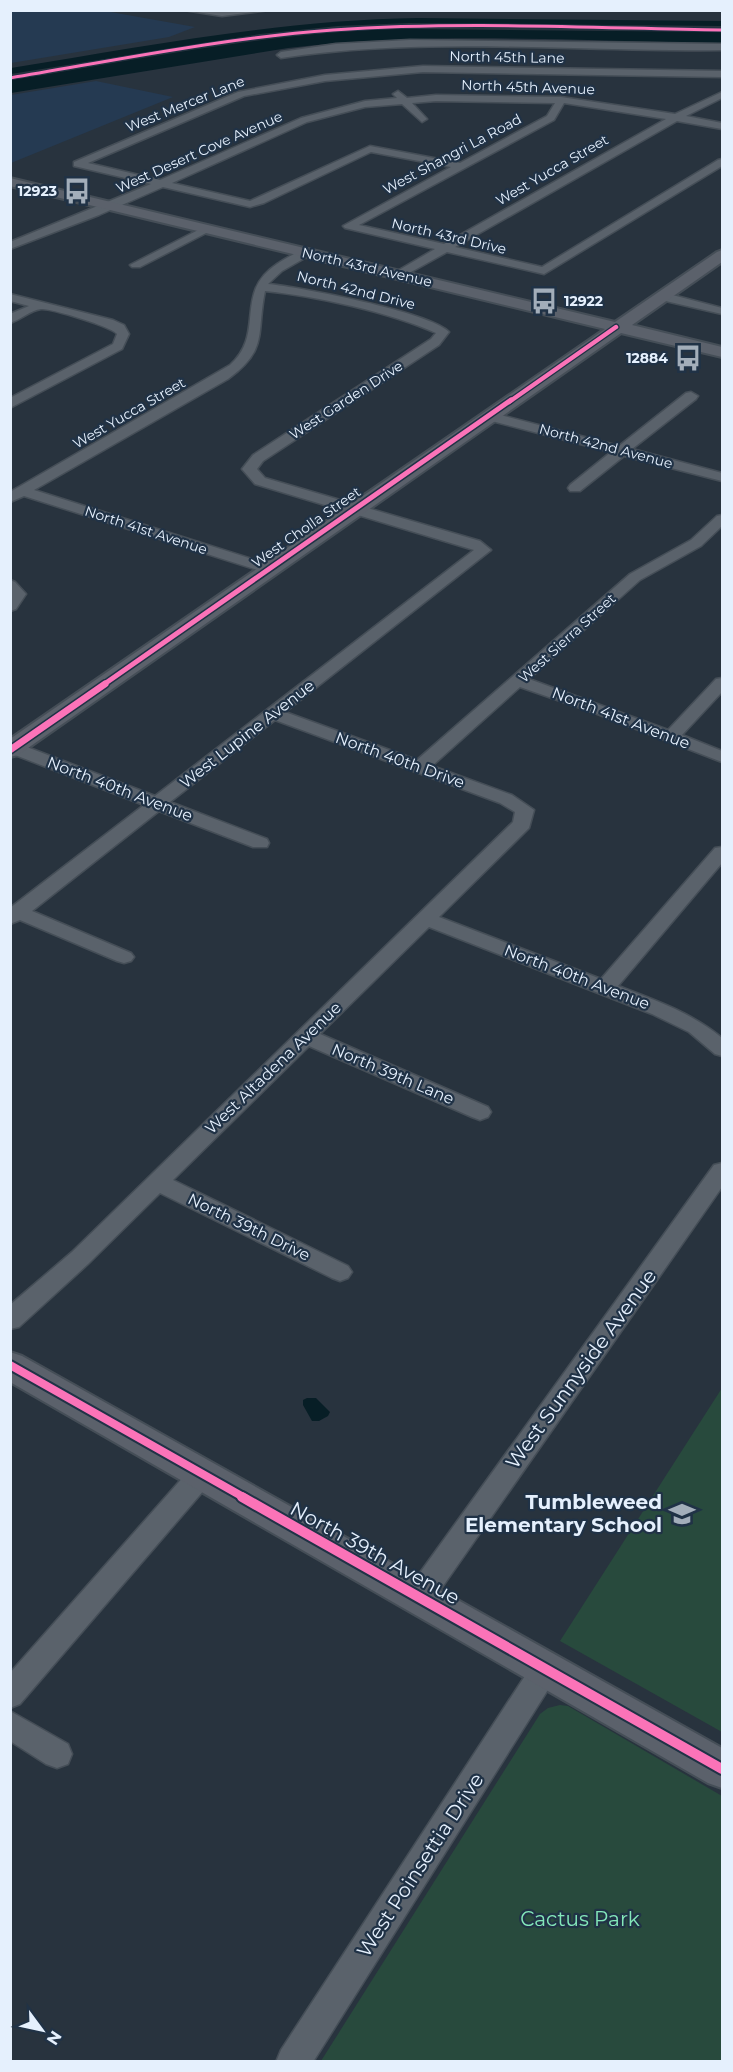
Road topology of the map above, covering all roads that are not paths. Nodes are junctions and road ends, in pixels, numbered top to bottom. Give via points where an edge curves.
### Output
1 (188, 10) edge
2 (265, 10) edge
3 (723, 46) edge
4 (293, 62) dead end
5 (314, 72) dead end
6 (377, 72) junction
7 (723, 74) edge
8 (324, 78) junction
9 (723, 95) edge
10 (403, 100) junction
11 (561, 100) junction
12 (676, 117) junction
13 (422, 119) dead end
14 (723, 126) edge
15 (723, 162) edge
16 (460, 166) junction
17 (10, 182) edge
18 (160, 184) junction
19 (110, 206) junction
20 (349, 226) joint
21 (206, 229) junction
22 (10, 246) edge
23 (443, 249) junction
24 (306, 253) junction
25 (723, 255) edge
26 (136, 265) dead end
27 (399, 275) junction
28 (261, 287) junction
29 (661, 296) junction
30 (10, 297) edge
31 (39, 305) junction
32 (723, 310) edge
33 (10, 319) edge
34 (616, 327) junction
35 (443, 332) joint
36 (723, 352) edge
37 (691, 396) dead end
38 (10, 404) edge
39 (489, 416) junction
40 (621, 450) junction
41 (723, 477) edge
42 (575, 488) dead end
43 (16, 494) edge
44 (356, 509) junction
45 (723, 519) edge
46 (269, 569) junction
47 (519, 681) junction
48 (723, 683) edge
49 (273, 714) junction
50 (671, 736) junction
51 (12, 749) edge
52 (723, 757) edge
53 (420, 767) junction
54 (159, 804) junction
55 (525, 810) joint
56 (261, 843) dead end
57 (723, 852) edge
58 (14, 915) edge
59 (425, 918) junction
60 (124, 957) dead end
61 (605, 988) junction
62 (305, 1036) junction
63 (723, 1049) edge
64 (480, 1112) dead end
65 (723, 1171) edge
66 (157, 1182) junction
67 (340, 1272) dead end
68 (10, 1320) edge
69 (10, 1365) edge
70 (202, 1474) junction
71 (418, 1597) junction
72 (546, 1668) junction
73 (10, 1695) edge
74 (10, 1724) edge
75 (57, 1754) dead end
76 (723, 1768) edge
77 (293, 2061) edge

1 - 2 street via 222,15
3 - 4 street via 410,43 281,55
5 - 8 street
6 - 7 street, North 45th Lane via 432,69
6 - 8 street, West Mercer Lane
6 - 10 street
8 - 18 street, West Mercer Lane via 241,94 78,164
9 - 12 street, West Yucca Street
10 - 11 street, North 45th Avenue
10 - 13 street
10 - 18 street, West Desert Cove Avenue via 318,115
11 - 12 street, North 45th Avenue
11 - 16 street, West Shangri La Road via 551,118
12 - 14 street, North 45th Avenue
12 - 23 street, West Yucca Street
15 - 23 street, North 43rd Drive via 544,271
16 - 18 street via 370,149 249,204
16 - 20 street, West Shangri La Road
17 - 19 street, North 43rd Avenue
18 - 19 street, West Desert Cove Avenue
19 - 21 street, North 43rd Avenue
19 - 22 street, West Desert Cove Avenue
20 - 23 street, North 43rd Drive
21 - 24 street, North 43rd Avenue
21 - 26 street
23 - 27 street, West Yucca Street
24 - 27 street, North 43rd Avenue
24 - 28 street via 280,268
25 - 29 street, West Cholla Street
27 - 34 street, North 43rd Avenue
28 - 35 street, North 42nd Drive via 301,291 419,321
28 - 43 street, West Yucca Street via 258,345 246,359 223,376
29 - 32 street
29 - 34 street, West Cholla Street
30 - 31 street
31 - 33 street
31 - 38 street via 109,323 123,334 118,346
34 - 36 street, North 43rd Avenue
34 - 39 street, West Cholla Street
35 - 44 street, West Garden Drive via 435,342 258,458 249,469 260,481
37 - 40 street
39 - 40 street, North 42nd Avenue
39 - 44 street, West Cholla Street
40 - 41 street, North 42nd Avenue
40 - 42 street
43 - 46 street, North 41st Avenue
44 - 46 street, West Cholla Street
44 - 49 street, West Lupine Avenue via 475,544 483,550
45 - 47 street, West Sierra Street via 696,543 635,577
46 - 51 street, West Cholla Street
47 - 50 street, North 41st Avenue
47 - 53 street, West Sierra Street
48 - 50 street
49 - 53 street, North 40th Drive
49 - 54 street, West Lupine Avenue
50 - 52 street, North 41st Avenue
51 - 54 street, North 40th Avenue
53 - 55 street, North 40th Drive
54 - 56 street, North 40th Avenue
54 - 58 street, West Lupine Avenue
55 - 59 street, West Altadena Avenue via 522,824
57 - 61 street
58 - 60 street
59 - 61 street, North 40th Avenue
59 - 62 street, West Altadena Avenue
61 - 63 street, North 40th Avenue via 696,1027
62 - 64 street, North 39th Lane
62 - 66 street, West Altadena Avenue
65 - 71 street, West Sunnyside Avenue
66 - 67 street, North 39th Drive
66 - 68 street, West Altadena Avenue
69 - 70 street, North 39th Avenue
70 - 71 street, North 39th Avenue
70 - 73 street
71 - 72 street, North 39th Avenue
72 - 76 street, North 39th Avenue
72 - 77 street, West Poinsettia Drive
74 - 75 street

